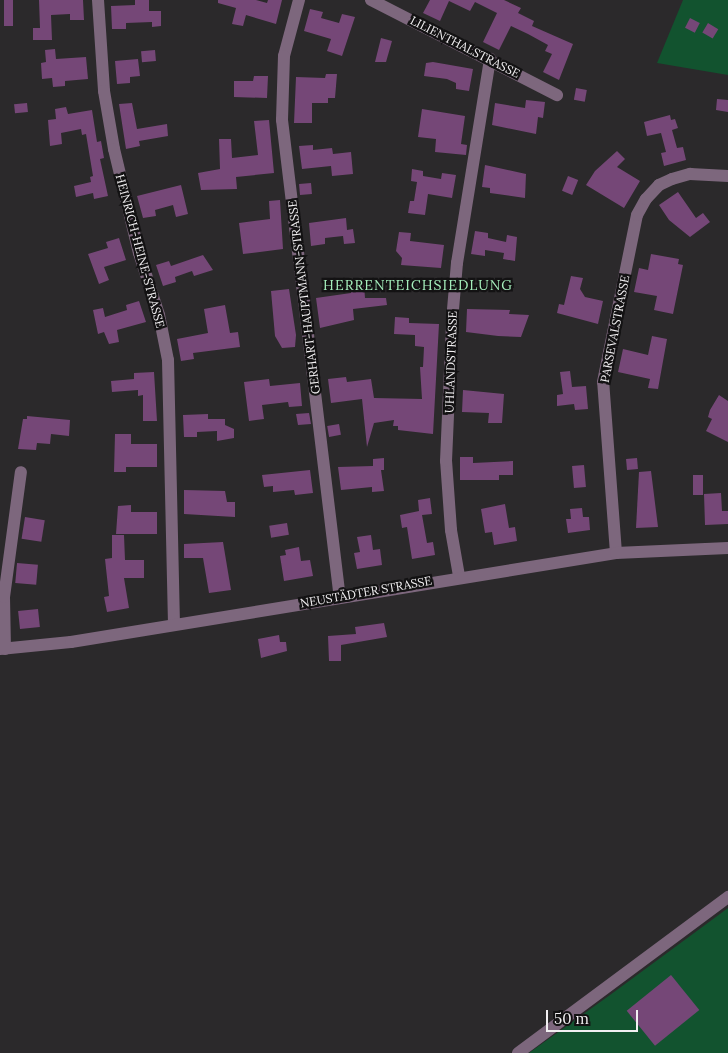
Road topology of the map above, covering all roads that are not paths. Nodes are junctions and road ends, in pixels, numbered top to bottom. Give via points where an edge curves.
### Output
1 (98, 0) edge
2 (299, 0) edge
3 (371, 0) edge
4 (490, 59) junction
5 (557, 95) dead end
6 (728, 176) edge
7 (21, 472) dead end
8 (728, 548) edge
9 (616, 552) junction
10 (459, 576) junction
11 (340, 596) junction
12 (174, 623) junction
13 (2, 649) edge
14 (728, 897) edge
15 (518, 1053) edge

1 - 12 street, HEINRICH-HEINE-STRASSE via 104,91 114,149 168,360
2 - 11 street, GERHART-HAUPTMANN-STRASSE via 284,56 282,120
3 - 4 street, LILIENTHALSTRASSE
4 - 5 street, LILIENTHALSTRASSE
4 - 10 street, UHLANDSTRASSE via 457,263 452,321 446,471
6 - 9 street, PARSEVALSTRASSE via 690,174 672,179 659,185 637,215 603,382
7 - 13 street, NEUSTÄDTER STRASSE via 4,597
8 - 9 street, NEUSTÄDTER STRASSE
9 - 10 street, NEUSTÄDTER STRASSE
10 - 11 street, NEUSTÄDTER STRASSE
11 - 12 street, NEUSTÄDTER STRASSE
12 - 13 street, NEUSTÄDTER STRASSE via 71,642
14 - 15 street

